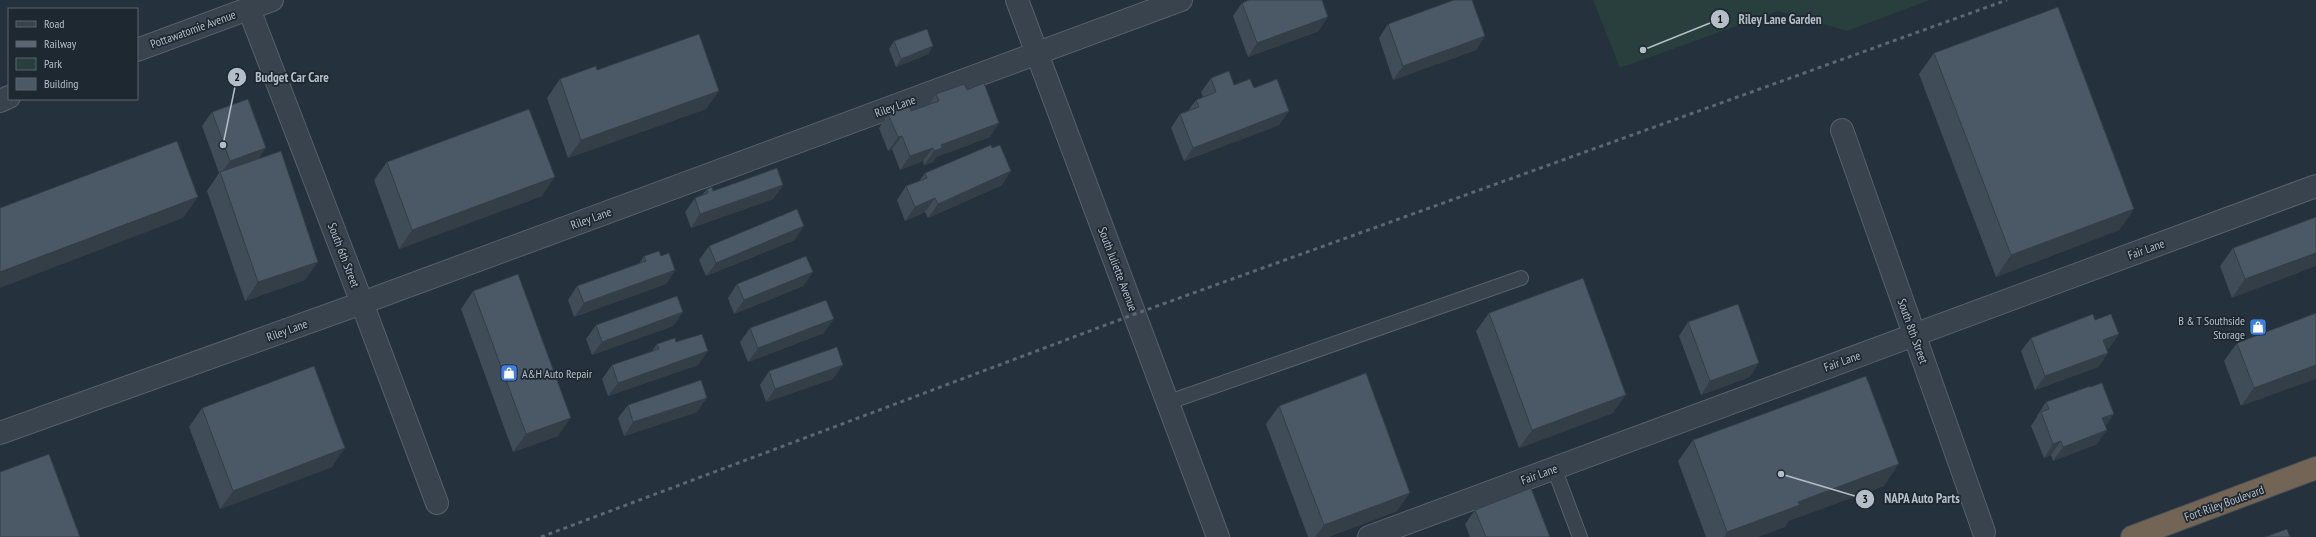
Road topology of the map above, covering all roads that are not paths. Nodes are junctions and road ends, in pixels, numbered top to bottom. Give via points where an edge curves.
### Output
1 (272, 0) edge
2 (1017, 0) edge
3 (1181, 0) edge
4 (247, 4) edge
5 (138, 50) edge
6 (1037, 53) junction
7 (1842, 130) dead end
8 (2316, 186) edge
9 (1521, 278) dead end
10 (362, 303) junction
11 (1914, 335) junction
12 (1169, 402) junction
13 (0, 433) edge
14 (1554, 468) junction
15 (2316, 468) edge
16 (436, 503) dead end
17 (1984, 532) dead end
18 (1218, 537) edge
19 (1369, 537) edge
20 (1580, 537) edge
21 (2132, 537) edge

1 - 4 street, Pottawatomie Avenue
2 - 6 street, South Juliette Avenue
3 - 6 street, Riley Lane
4 - 5 street, Pottawatomie Avenue
4 - 10 street, South 6th Street
6 - 10 street, Riley Lane
6 - 12 street, South Juliette Avenue
7 - 11 street, South 8th Street
8 - 11 street, Fair Lane
9 - 12 lane
10 - 13 street, Riley Lane
10 - 16 street, South 6th Street
11 - 14 street, Fair Lane
11 - 17 street, South 8th Street
12 - 18 street, South Juliette Avenue
14 - 19 street, Fair Lane
14 - 20 lane
15 - 21 highway, Fort Riley Boulevard

